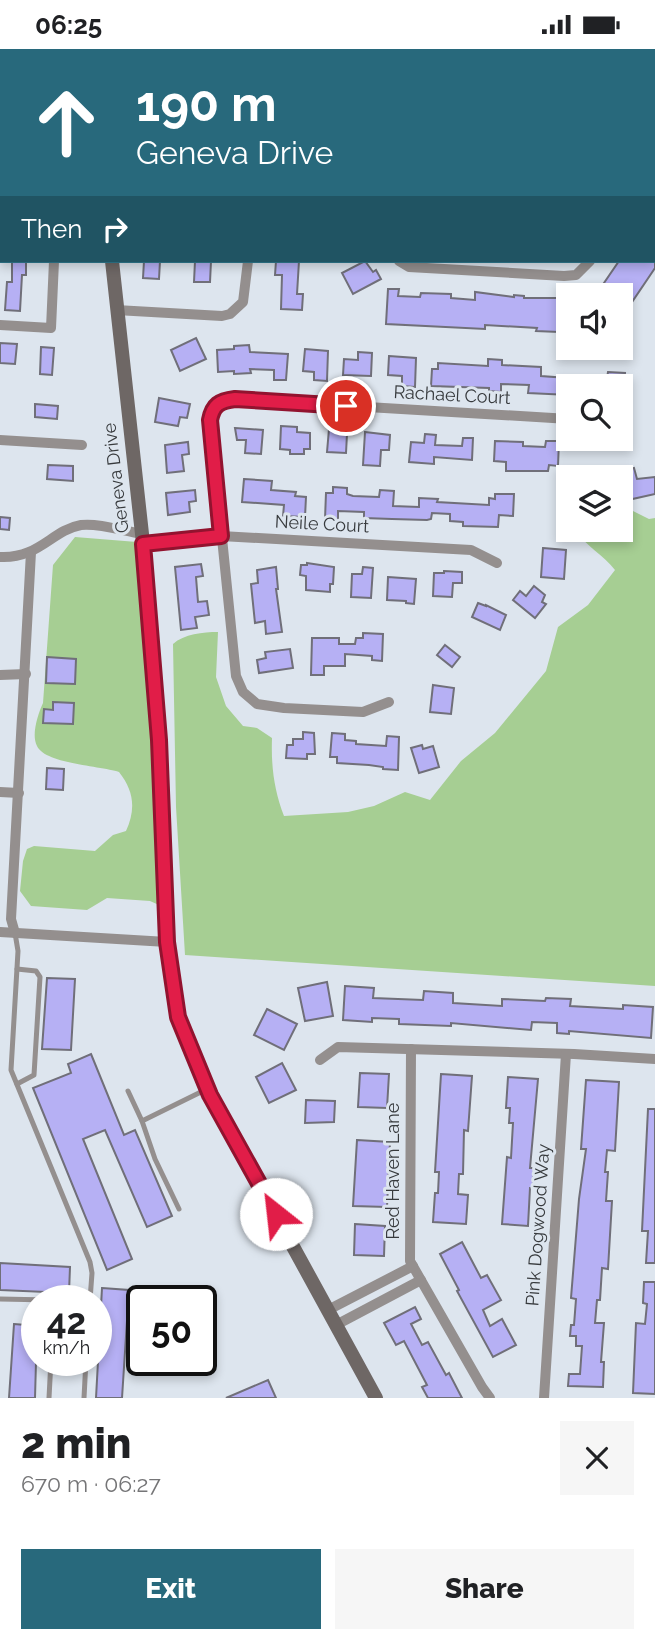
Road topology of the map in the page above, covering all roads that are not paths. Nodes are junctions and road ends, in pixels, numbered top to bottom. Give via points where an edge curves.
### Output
1 (54, 263) edge
2 (112, 263) edge
3 (247, 263) edge
4 (402, 263) edge
5 (588, 263) edge
6 (116, 310) junction
7 (0, 325) edge
8 (556, 418) edge
9 (0, 440) edge
10 (82, 445) dead end
11 (221, 536) junction
12 (142, 539) junction
13 (31, 552) junction
14 (0, 557) edge
15 (497, 563) dead end
16 (26, 674) junction
17 (0, 675) edge
18 (389, 702) dead end
19 (0, 792) edge
20 (19, 793) junction
21 (0, 932) edge
22 (15, 933) junction
23 (167, 942) junction
24 (17, 969) junction
25 (411, 1049) junction
26 (566, 1054) junction
27 (655, 1059) edge
28 (320, 1060) dead end
29 (17, 1084) junction
30 (207, 1089) junction
31 (128, 1091) dead end
32 (142, 1121) junction
33 (179, 1209) dead end
34 (413, 1266) junction
35 (421, 1280) junction
36 (91, 1285) edge
37 (372, 1288) junction
38 (0, 1299) edge
39 (21, 1299) edge
40 (378, 1302) junction
41 (328, 1310) junction
42 (336, 1325) junction
43 (50, 1376) edge
44 (85, 1376) edge
45 (49, 1398) edge
46 (84, 1398) edge
47 (376, 1398) edge
48 (490, 1398) edge
49 (544, 1398) edge

1 - 7 street via 51,328
2 - 6 main road, Geneva Drive
3 - 6 street via 243,302 230,314
4 - 5 street via 564,276 576,275
6 - 12 main road, Geneva Drive
8 - 11 street, Rachael Court via 220,401 210,420
9 - 10 street
11 - 12 street, Neile Court
11 - 15 street, Neile Court via 471,550
11 - 18 street via 236,676 243,692 257,705 284,708 363,712
12 - 13 street, Neile Court via 83,525
12 - 23 main road, Geneva Drive via 159,740
13 - 14 street
13 - 16 street
16 - 17 street
16 - 20 street
19 - 20 street
20 - 22 street via 11,919
21 - 22 street
22 - 23 street
22 - 24 lane
23 - 30 main road, Geneva Drive via 178,1017
24 - 29 lane via 10,1062
24 - 29 lane via 36,971 40,977 34,1075
25 - 26 street
25 - 28 street via 338,1047
25 - 34 street, Red Haven Lane
26 - 27 street
26 - 49 street, Pink Dogwood Way
29 - 36 lane via 90,1262
30 - 32 lane
30 - 41 main road, Geneva Drive
31 - 32 lane
32 - 33 lane
34 - 35 street, Red Haven Lane
34 - 37 street
35 - 40 street
35 - 48 street, Red Haven Lane
37 - 40 street
37 - 41 street
38 - 39 lane
40 - 42 street
41 - 42 main road, Geneva Drive
42 - 47 main road, Geneva Drive
43 - 45 lane
44 - 46 lane

